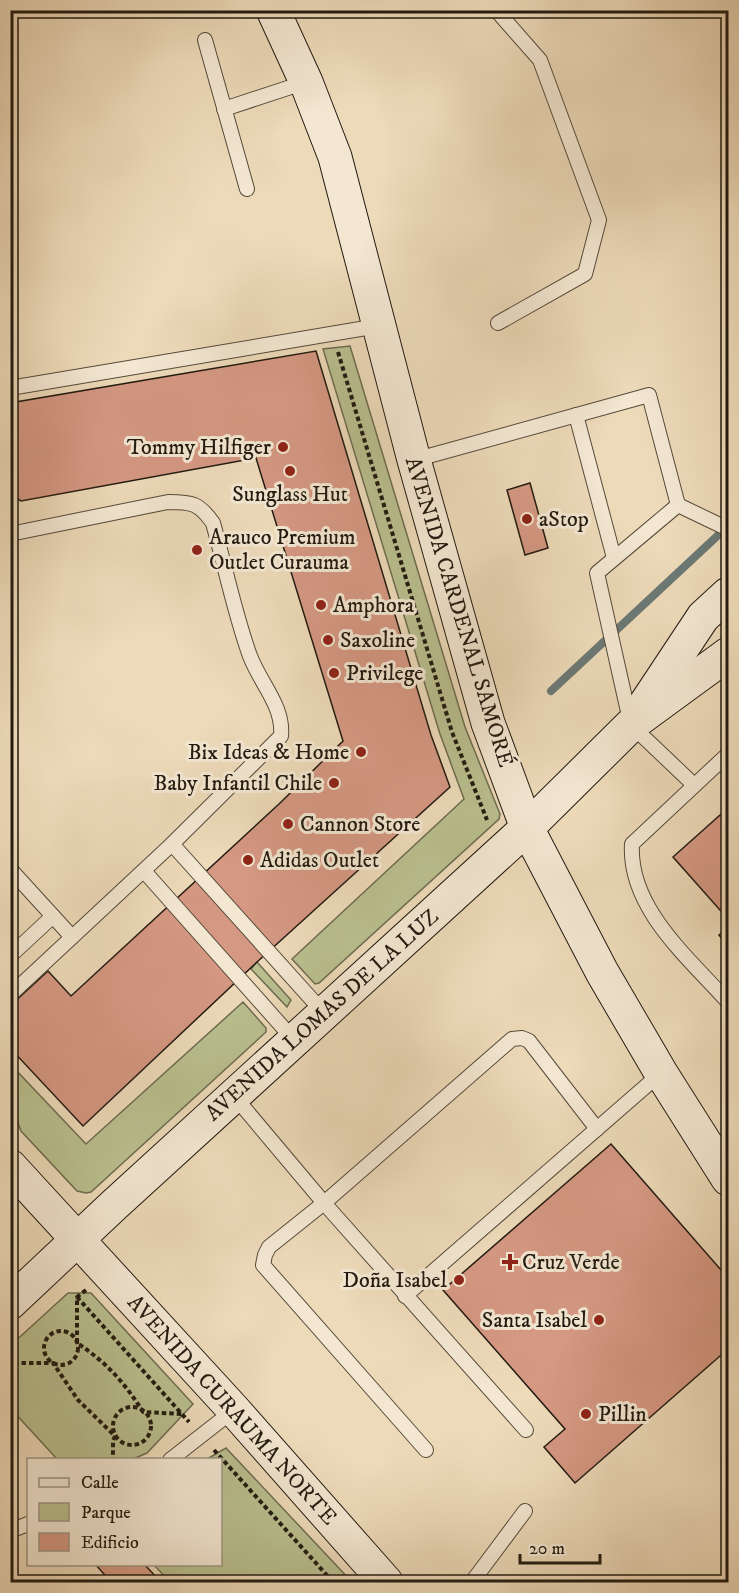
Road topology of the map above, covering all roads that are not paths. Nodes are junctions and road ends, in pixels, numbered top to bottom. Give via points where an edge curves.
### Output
1 (273, 10) edge
2 (496, 10) edge
3 (205, 40) dead end
4 (306, 82) junction
5 (224, 109) junction
6 (247, 189) dead end
7 (498, 323) dead end
8 (378, 326) junction
9 (10, 388) edge
10 (576, 415) junction
11 (414, 460) junction
12 (678, 505) junction
13 (729, 529) edge
14 (10, 534) edge
15 (614, 558) junction
16 (729, 594) edge
17 (729, 654) edge
18 (631, 725) junction
19 (729, 754) edge
20 (694, 785) junction
21 (527, 828) junction
22 (172, 844) junction
23 (10, 869) edge
24 (144, 871) junction
25 (53, 916) junction
26 (72, 937) junction
27 (10, 956) edge
28 (10, 995) edge
29 (729, 1002) edge
30 (324, 1013) junction
31 (295, 1041) junction
32 (661, 1073) junction
33 (234, 1096) junction
34 (597, 1129) junction
35 (10, 1166) edge
36 (729, 1179) edge
37 (324, 1203) junction
38 (77, 1239) junction
39 (405, 1296) junction
40 (10, 1303) edge
41 (234, 1410) junction
42 (525, 1430) dead end
43 (426, 1450) dead end
44 (173, 1458) edge
45 (525, 1511) dead end
46 (27, 1524) edge
47 (10, 1531) edge
48 (386, 1582) edge
49 (472, 1582) edge

1 - 4 main road, AVENIDA CARDENAL SAMORÉ
2 - 7 lane via 540,60 599,220 585,274
3 - 5 lane
4 - 5 lane
4 - 8 main road, AVENIDA CARDENAL SAMORÉ via 335,157
5 - 6 lane
8 - 9 lane
8 - 11 main road, AVENIDA CARDENAL SAMORÉ
10 - 11 lane
10 - 12 lane via 649,395
10 - 15 lane
11 - 21 main road, AVENIDA CARDENAL SAMORÉ via 488,723
12 - 13 lane
12 - 15 lane
14 - 22 lane via 168,502 186,502 203,509 213,523 250,657 281,718 282,736
15 - 18 lane via 597,573
16 - 18 main road, AVENIDA LOMAS DE LA LUZ via 704,617
17 - 18 main road, AVENIDA LOMAS DE LA LUZ
18 - 20 lane
18 - 21 main road, AVENIDA LOMAS DE LA LUZ
19 - 20 lane
20 - 29 lane via 632,844 631,861 642,898 664,930
21 - 30 main road, AVENIDA LOMAS DE LA LUZ
21 - 32 main road, AVENIDA CARDENAL SAMORÉ via 602,972
22 - 24 lane
22 - 30 lane
23 - 25 lane
24 - 26 lane
24 - 31 lane
25 - 26 lane
25 - 27 lane
26 - 28 lane
30 - 31 main road, AVENIDA LOMAS DE LA LUZ
31 - 33 main road, AVENIDA LOMAS DE LA LUZ
32 - 34 lane
32 - 36 main road, AVENIDA CARDENAL SAMORÉ
33 - 37 lane
33 - 38 main road, AVENIDA LOMAS DE LA LUZ
34 - 37 lane via 529,1041 512,1039
34 - 39 lane
35 - 38 main road, AVENIDA CURAUMA NORTE
37 - 39 lane
37 - 43 lane via 269,1247 263,1265
38 - 40 main road, AVENIDA LOMAS DE LA LUZ
38 - 41 main road, AVENIDA CURAUMA NORTE
39 - 42 lane
41 - 44 lane
41 - 48 main road, AVENIDA CURAUMA NORTE
45 - 49 lane
46 - 47 lane

